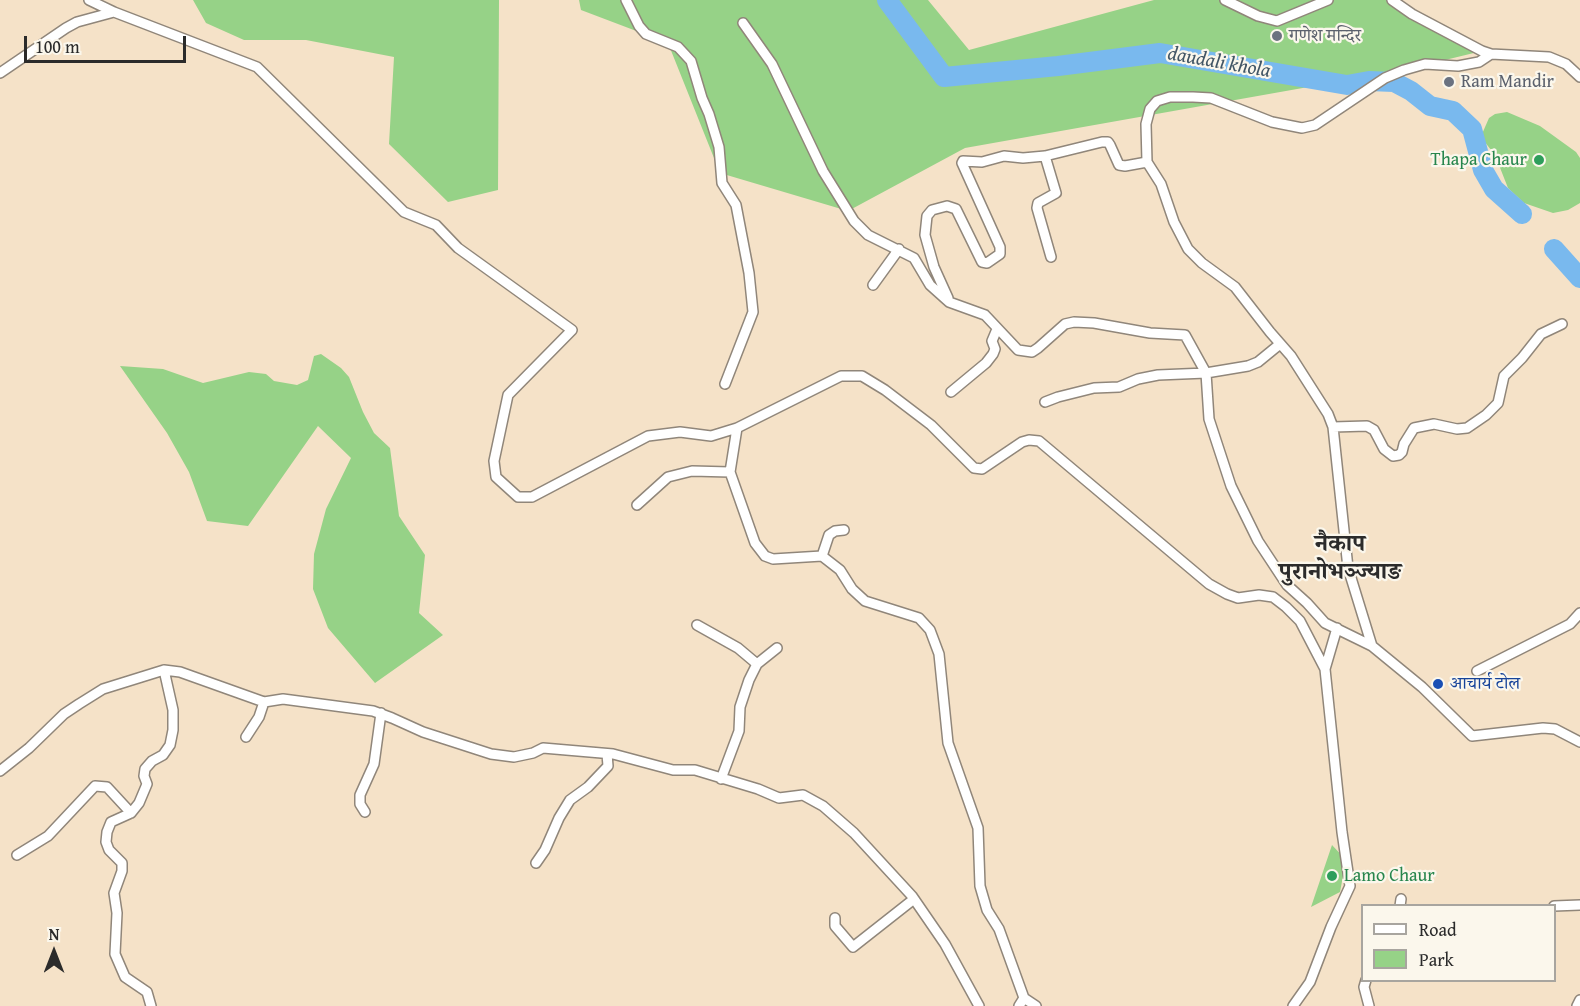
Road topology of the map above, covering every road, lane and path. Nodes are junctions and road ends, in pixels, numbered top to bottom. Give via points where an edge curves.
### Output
1 (89, 0) edge
2 (626, 0) edge
3 (1225, 0) edge
4 (1328, 0) edge
5 (1392, 0) edge
6 (1245, 4) edge
7 (114, 12) junction
8 (743, 23) dead end
9 (1491, 54) junction
10 (0, 73) edge
11 (1580, 76) edge
12 (1045, 156) junction
13 (1147, 162) junction
14 (899, 249) junction
15 (1051, 257) dead end
16 (873, 285) dead end
17 (949, 302) junction
18 (1562, 324) dead end
19 (998, 329) junction
20 (1280, 344) junction
21 (1206, 373) junction
22 (725, 384) dead end
23 (951, 392) dead end
24 (1045, 402) dead end
25 (1333, 427) junction
26 (736, 428) junction
27 (730, 472) junction
28 (637, 505) dead end
29 (844, 530) dead end
30 (822, 556) junction
31 (1580, 613) edge
32 (697, 625) dead end
33 (1337, 628) junction
34 (1372, 646) junction
35 (777, 648) dead end
36 (757, 664) junction
37 (1325, 669) junction
38 (164, 670) junction
39 (1477, 671) dead end
40 (264, 702) junction
41 (381, 713) junction
42 (246, 737) dead end
43 (1580, 742) edge
44 (607, 754) junction
45 (0, 771) edge
46 (721, 779) junction
47 (366, 812) dead end
48 (131, 813) junction
49 (17, 855) dead end
50 (536, 863) dead end
51 (914, 899) junction
52 (1580, 904) edge
53 (1556, 906) edge
54 (835, 918) dead end
55 (1366, 982) edge
56 (1580, 1000) edge
57 (1021, 1002) edge
58 (150, 1006) edge
59 (979, 1006) edge
60 (1036, 1006) edge
61 (1293, 1006) edge
62 (1369, 1006) edge
63 (1577, 1006) edge

1 - 7 street
2 - 22 street via 646,34 678,47 691,61 719,147 722,183 736,205 753,312
3 - 6 street
4 - 6 street via 1277,21 1258,16
5 - 9 street
7 - 10 street via 77,22
7 - 26 street via 257,67 404,212 436,225 467,255 572,330 508,395 494,461 496,477 518,497 532,497 648,436 680,432 711,436
8 - 14 street via 772,64 823,171 854,220 868,236
9 - 11 street via 1549,57
9 - 13 street via 1479,62 1458,66 1425,64 1404,70 1315,125 1302,128 1272,122 1211,98 1170,97 1157,101 1146,124
12 - 13 street via 1108,142 1119,165
12 - 15 street via 1056,193 1038,203 1037,208
12 - 17 street via 963,161 1000,247 999,254 987,263 982,262 956,209 947,206 932,210 927,216 925,235
13 - 20 street via 1161,184 1188,249 1236,287
14 - 16 street
14 - 17 street via 914,258 930,285
17 - 19 street via 985,315
18 - 25 street via 1541,334 1504,376 1498,402 1467,428 1434,424 1414,428 1399,456 1393,456 1367,426
19 - 21 street via 1018,350 1025,352 1032,352 1065,324 1074,322 1184,334
19 - 23 street via 992,341 993,354
20 - 21 street via 1248,366
20 - 25 street
21 - 24 street via 1158,375
21 - 33 street via 1209,419 1231,486 1258,541 1287,585 1325,623
25 - 34 street via 1348,568
26 - 27 street
26 - 37 street via 841,376 862,376 931,425 974,468 982,469 1022,442 1039,441 1209,584 1238,598 1273,597 1286,607 1300,621
27 - 28 street via 692,471 668,477
27 - 30 street via 755,543 765,556
29 - 30 street via 829,535
30 - 57 street via 840,570 852,590 865,601 919,618 930,630 939,654 948,742 978,828 980,886 987,910 999,929
31 - 39 street via 1570,624
32 - 36 street via 738,648
33 - 34 street
33 - 37 street
34 - 43 street via 1472,736 1543,728 1555,729
35 - 36 street
36 - 46 street via 740,707 739,731
37 - 61 street via 1350,886 1310,982
38 - 40 street
38 - 45 street via 102,689 64,714
38 - 48 street via 173,710 170,745 145,769 147,784
40 - 41 street via 283,699
40 - 42 street
41 - 44 street via 423,732 491,754 514,757 543,748
41 - 47 street via 374,764 360,795
44 - 46 street via 673,770 695,770
44 - 50 street via 608,766 570,800
46 - 51 street via 779,798 803,795 814,799 871,850
48 - 49 street via 107,787 96,786 48,836
48 - 58 street via 111,822 107,832 109,850 122,863 114,893 115,954 125,977 147,992
51 - 54 street via 853,946 835,926
51 - 59 street
52 - 53 street
55 - 62 street
56 - 63 street
57 - 60 street

